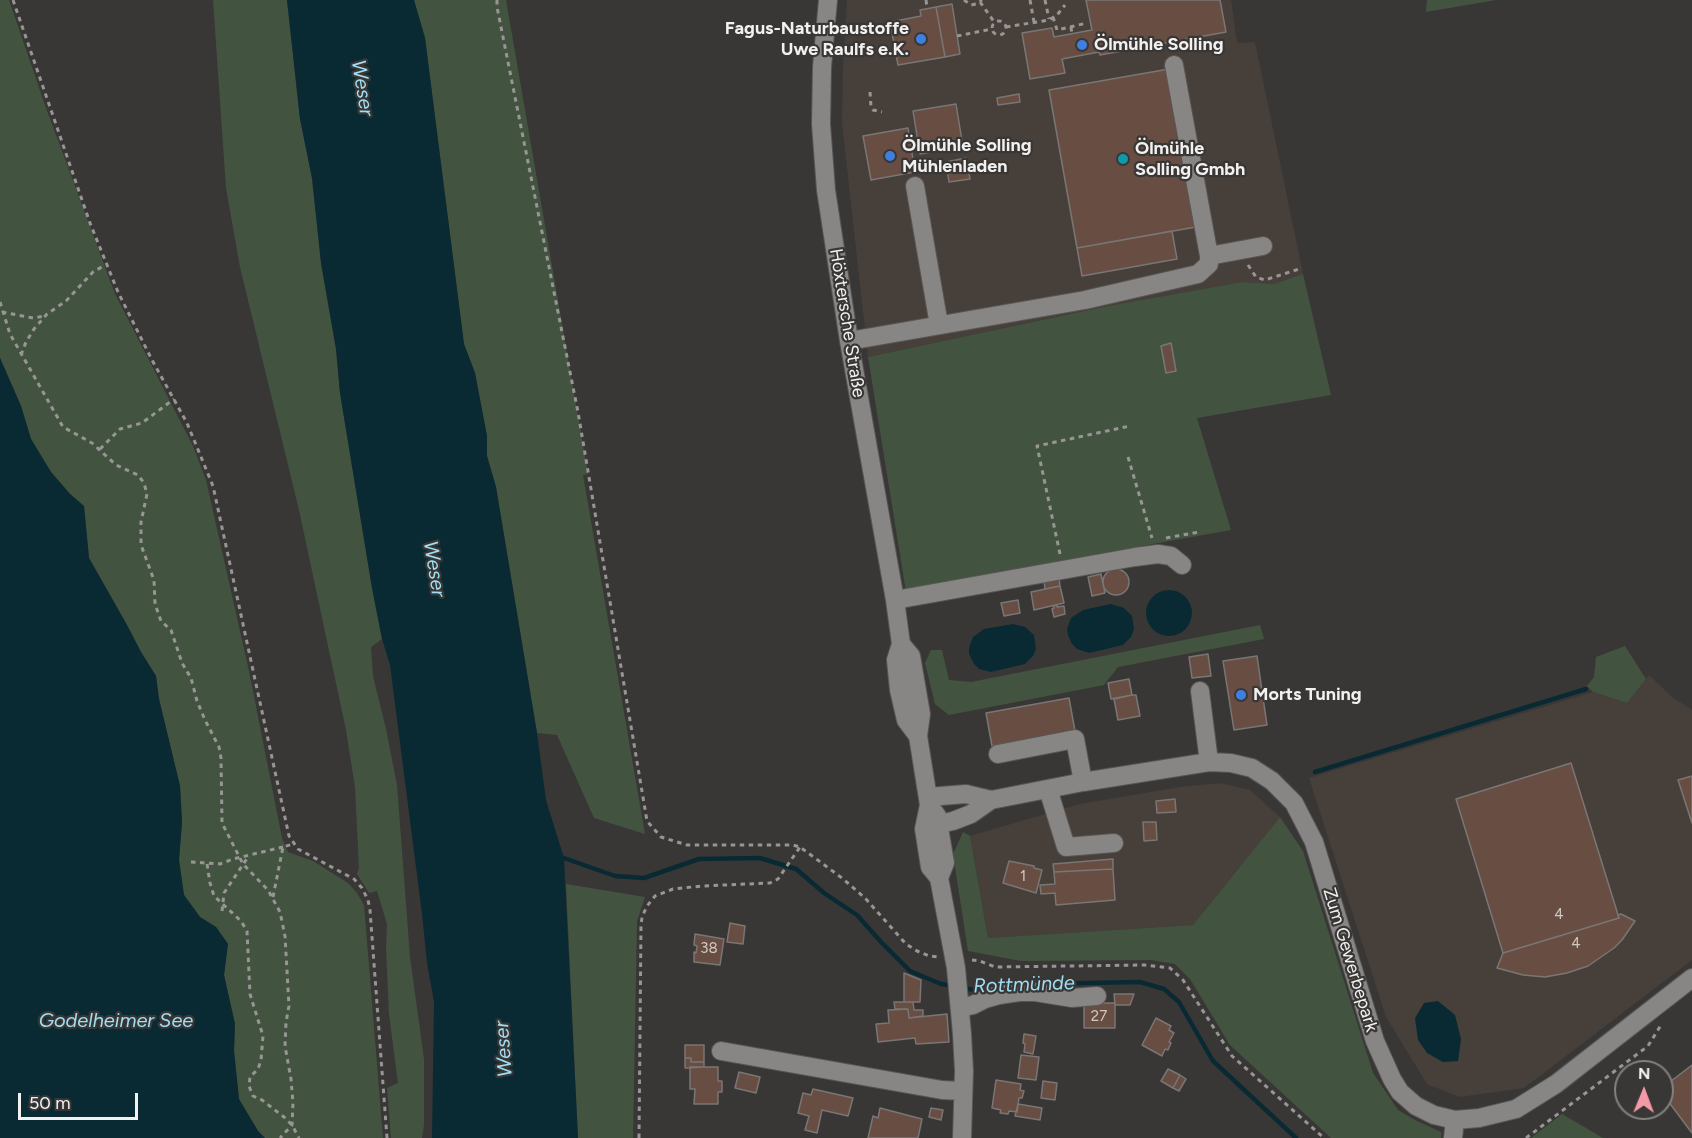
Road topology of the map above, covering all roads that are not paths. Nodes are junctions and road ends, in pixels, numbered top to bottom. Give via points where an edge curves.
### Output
1 (828, 0) edge
2 (1174, 65) dead end
3 (915, 186) dead end
4 (1263, 246) dead end
5 (1209, 256) junction
6 (939, 325) junction
7 (849, 341) junction
8 (1182, 565) dead end
9 (895, 600) junction
10 (1200, 691) dead end
11 (998, 754) dead end
12 (1209, 762) junction
13 (1083, 782) junction
14 (1048, 789) junction
15 (991, 800) junction
16 (928, 801) junction
17 (939, 824) junction
18 (1114, 843) dead end
19 (939, 878) junction
20 (1692, 978) edge
21 (1097, 996) dead end
22 (959, 1002) junction
23 (721, 1051) dead end
24 (963, 1091) junction
25 (1454, 1129) edge
26 (962, 1138) edge

1 - 7 street, Höxtersche Straße via 821,124 826,190
2 - 5 street
3 - 6 street
4 - 5 street
5 - 6 street via 1209,264 1198,274 1084,300
6 - 7 street
7 - 9 street, Höxtersche Straße
8 - 9 street via 1171,556 1135,556
9 - 16 street, Höxtersche Straße via 901,644 896,660 899,690 906,720 918,736
10 - 12 street
11 - 13 street via 1075,739
12 - 13 street, Zum Gewerbepark
12 - 25 street, Zum Gewerbepark via 1252,768 1294,803 1314,842 1375,1041 1392,1079 1416,1106
13 - 14 street, Zum Gewerbepark
14 - 15 street, Zum Gewerbepark
14 - 18 street via 1066,847
15 - 16 street, Zum Gewerbepark via 966,794
15 - 17 street, Zum Gewerbepark via 971,814
16 - 17 street
16 - 19 street via 924,829 930,867
17 - 19 street via 945,863
19 - 22 street
20 - 25 street, Zum Gewerbepark via 1609,1033 1556,1084 1516,1109
21 - 22 street via 1072,998 1019,992 974,1005
22 - 24 street
23 - 24 street
24 - 26 street

